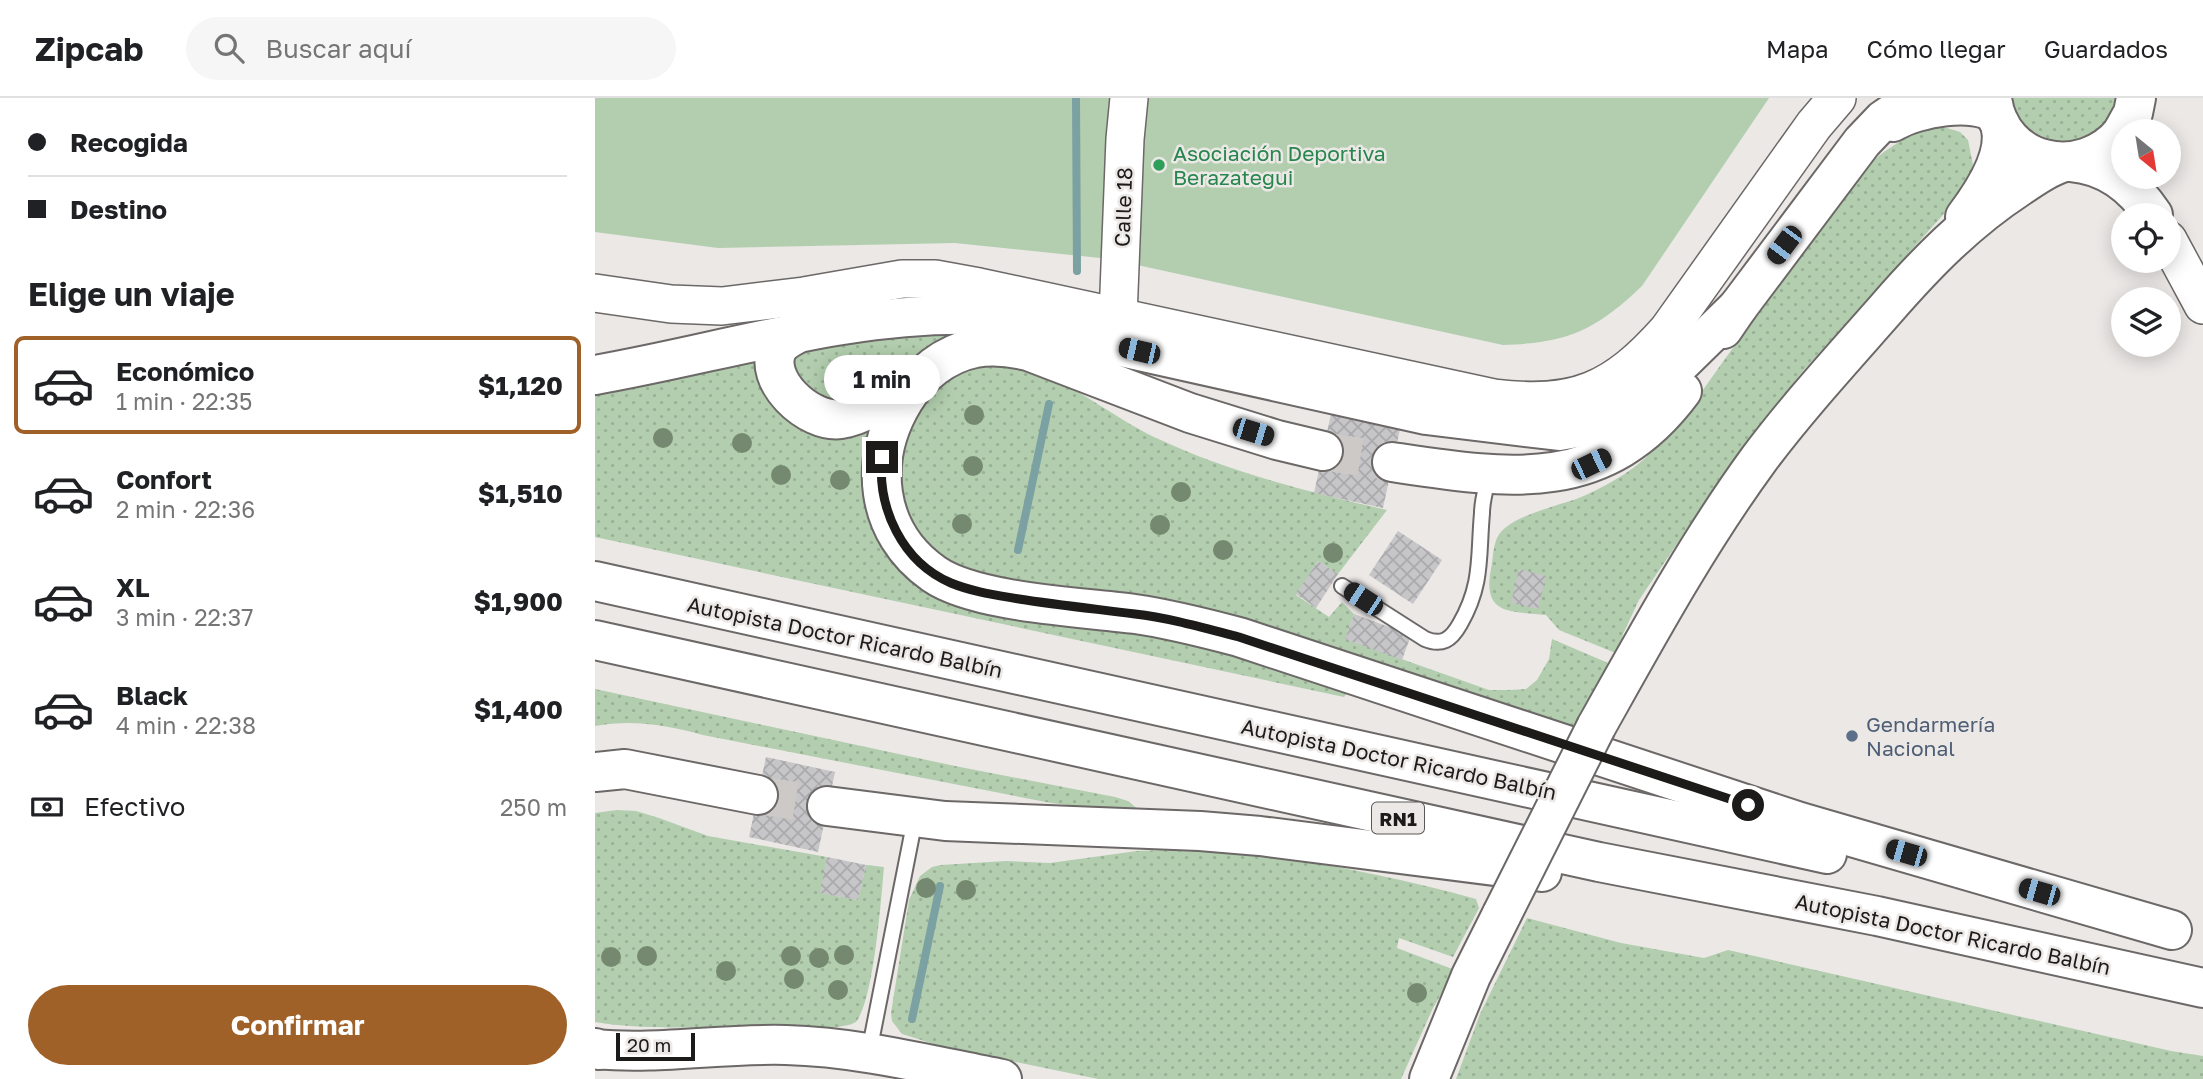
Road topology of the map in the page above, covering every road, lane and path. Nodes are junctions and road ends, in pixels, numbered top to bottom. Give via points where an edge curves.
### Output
1 (1129, 98) edge
2 (1837, 98) edge
3 (1915, 98) edge
4 (2136, 98) edge
5 (1995, 112) edge
6 (2130, 119) edge
7 (2136, 119) edge
8 (1862, 142) junction
9 (2111, 143) edge
10 (2068, 162) junction
11 (2144, 203) edge
12 (1950, 240) junction
13 (2181, 264) edge
14 (595, 293) edge
15 (2203, 304) edge
16 (1738, 307) junction
17 (1118, 317) junction
18 (795, 335) junction
19 (937, 365) junction
20 (595, 375) edge
21 (1323, 451) tunnel mouth
22 (1392, 462) tunnel mouth
23 (1489, 473) junction
24 (595, 581) edge
25 (1342, 586) dead end
26 (595, 640) edge
27 (595, 772) edge
28 (758, 795) tunnel mouth
29 (827, 806) tunnel mouth
30 (915, 817) junction
31 (1877, 916) junction
32 (2187, 934) edge
33 (2203, 988) edge
34 (597, 1049) edge
35 (869, 1052) junction
36 (1002, 1079) edge
37 (1429, 1079) edge

1 - 17 street, Calle 18
2 - 17 street via 1668,330 1629,369 1581,396 1494,398
3 - 8 main road via 1883,120
4 - 6 main road
4 - 7 main road
5 - 8 main road via 1971,99 1943,101 1900,118
5 - 10 main road via 2008,137 2027,152 2049,161
5 - 12 main road via 2003,139 1995,166
8 - 16 main road
9 - 10 main road via 2088,158
10 - 11 main road via 2100,170 2131,186
10 - 12 main road via 2039,174 1991,205
12 - 37 main road, bridge via 1760,458 1701,544 1596,727 1471,976
13 - 15 street
14 - 17 street via 722,306 902,279 935,279
16 - 18 main road via 1643,400 1602,422 1559,431 1426,415 978,315 891,319
16 - 23 main road via 1674,400 1627,445 1573,470
18 - 19 main road via 777,350 780,379 799,405 824,419 865,411
18 - 20 main road
19 - 21 main road via 975,348 1020,349 1191,413
19 - 32 main road via 910,391 893,421 880,475 887,510 903,542 924,567 951,583 989,594 1168,619 1239,637 1800,822
22 - 23 main road
23 - 25 lane via 1475,594 1447,641 1425,639
24 - 32 main road, Autopista Doctor Ricardo Balbín
26 - 31 main road, Autopista Doctor Ricardo Balbín / RN1 via 1599,862
27 - 28 main road via 625,769
29 - 30 main road
30 - 31 main road via 1260,836
30 - 35 lane
31 - 33 main road, Autopista Doctor Ricardo Balbín / RN1
34 - 35 main road via 786,1045
35 - 36 main road

